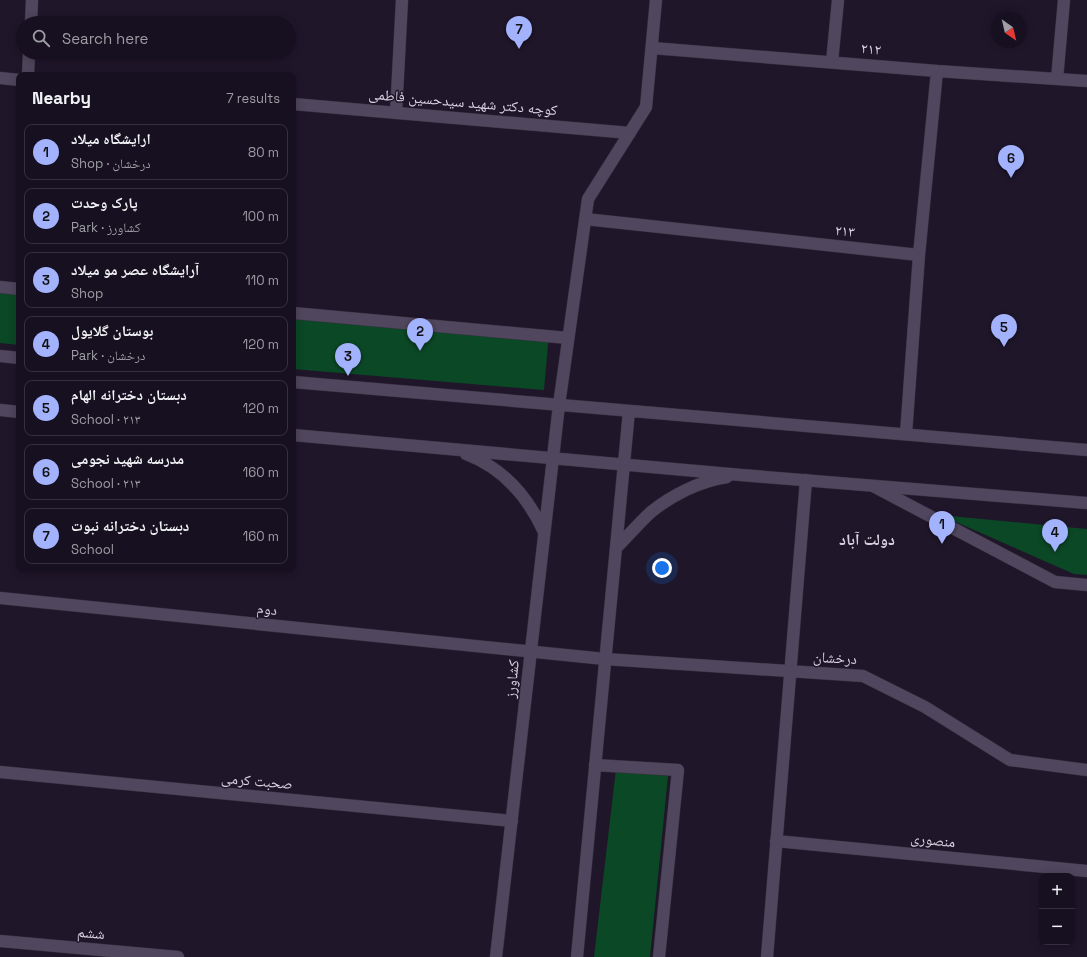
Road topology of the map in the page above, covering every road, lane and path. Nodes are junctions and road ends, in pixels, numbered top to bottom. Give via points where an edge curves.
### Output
1 (32, 0) edge
2 (402, 0) edge
3 (656, 0) edge
4 (838, 0) edge
5 (1064, 0) edge
6 (31, 16) edge
7 (652, 48) junction
8 (29, 60) edge
9 (832, 62) junction
10 (937, 71) junction
11 (28, 72) edge
12 (0, 78) edge
13 (1057, 79) junction
14 (16, 80) edge
15 (1087, 82) edge
16 (296, 104) edge
17 (396, 112) junction
18 (630, 133) junction
19 (585, 219) junction
20 (919, 255) junction
21 (0, 287) edge
22 (16, 289) edge
23 (296, 313) edge
24 (568, 338) junction
25 (0, 356) edge
26 (16, 358) edge
27 (296, 382) edge
28 (559, 405) junction
29 (0, 410) edge
30 (629, 411) junction
31 (16, 412) edge
32 (906, 434) junction
33 (296, 436) edge
34 (456, 450) junction
35 (1087, 450) edge
36 (553, 458) junction
37 (624, 464) junction
38 (741, 475) junction
39 (806, 480) junction
40 (873, 486) junction
41 (1087, 503) edge
42 (545, 533) junction
43 (616, 548) junction
44 (1087, 584) edge
45 (0, 598) edge
46 (531, 652) junction
47 (605, 659) junction
48 (790, 671) junction
49 (595, 765) junction
50 (1087, 770) edge
51 (0, 772) edge
52 (512, 821) junction
53 (776, 841) junction
54 (1087, 871) edge
55 (0, 941) edge
56 (178, 957) edge
57 (496, 957) edge
58 (577, 957) edge
59 (658, 957) edge
60 (767, 957) edge

1 - 6 street
2 - 17 street
3 - 7 street, کشاورز
4 - 9 street
5 - 13 street
7 - 9 street, ۲۱۲
7 - 18 street, کشاورز via 646,107
8 - 11 street
9 - 10 street, ۲۱۲
10 - 13 street, ۲۱۲
10 - 20 street
12 - 14 street
13 - 15 street, ۲۱۲
16 - 17 street, کوچه دکتر شهید سیدحسین فاطمی
17 - 18 street, کوچه دکتر شهید سیدحسین فاطمی
18 - 19 street, کشاورز via 588,199
19 - 20 street, ۲۱۳
19 - 24 street, کشاورز
20 - 32 street
21 - 22 street
23 - 24 street
24 - 28 street, کشاورز
25 - 26 street
27 - 28 street
28 - 30 street
28 - 36 street, کشاورز
29 - 31 street
30 - 32 street
30 - 37 street
32 - 35 street
33 - 34 street
34 - 36 street
34 - 42 street via 473,456 504,476 528,502
36 - 37 street
36 - 42 street, کشاورز
37 - 38 street
37 - 43 street
38 - 39 street
38 - 43 street via 702,483 666,501 650,513
39 - 40 street
39 - 48 street
40 - 41 street
40 - 44 street via 1055,582
42 - 46 street, کشاورز
43 - 47 street
45 - 46 street, دوم
46 - 47 street, دوم
46 - 52 street, کشاورز
47 - 48 street, درخشان
47 - 49 street
48 - 50 street, درخشان via 863,676 925,707 1010,760
48 - 53 street
49 - 58 street
49 - 59 street via 678,770
51 - 52 street, صحبت کرمی
52 - 57 street, کشاورز
53 - 54 street, منصوری
53 - 60 street
55 - 56 street, ششم

